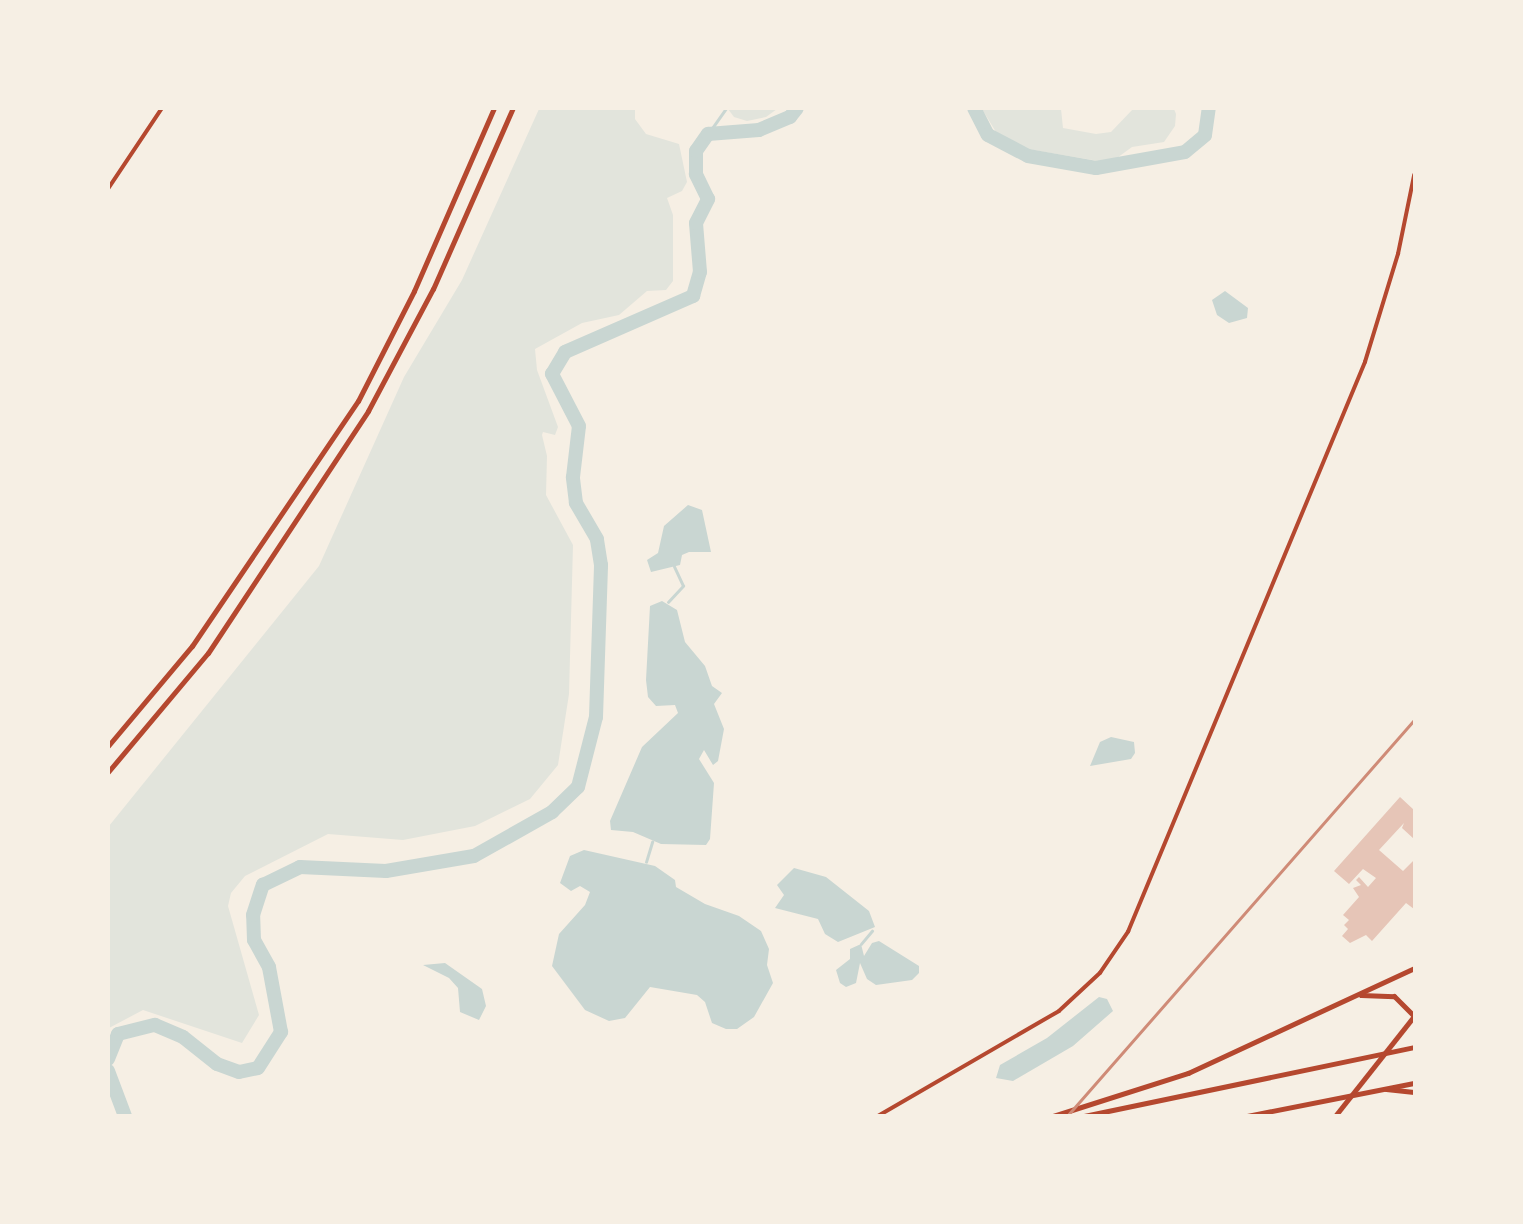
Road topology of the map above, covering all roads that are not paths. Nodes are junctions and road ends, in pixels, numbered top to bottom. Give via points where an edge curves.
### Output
1 (162, 108) edge
2 (494, 108) edge
3 (513, 108) edge
4 (1415, 176) edge
5 (108, 189) edge
6 (108, 746) edge
7 (108, 772) edge
8 (1415, 968) edge
9 (1362, 995) junction
10 (1414, 1016) edge
11 (1411, 1047) edge
12 (1415, 1083) edge
13 (1383, 1089) junction
14 (1415, 1091) edge
15 (878, 1115) edge
16 (1053, 1115) edge
17 (1084, 1115) edge
18 (1247, 1115) edge
19 (1335, 1115) edge

1 - 5 street
2 - 6 main road via 414,290 358,401 192,646
3 - 7 main road via 433,289 368,411 208,653
4 - 15 street via 1370,350 1128,932 1100,973 1059,1010
8 - 9 main road
9 - 10 main road via 1394,996
9 - 16 main road via 1188,1073
10 - 19 main road
11 - 17 main road
12 - 13 main road
13 - 14 main road
13 - 18 main road

